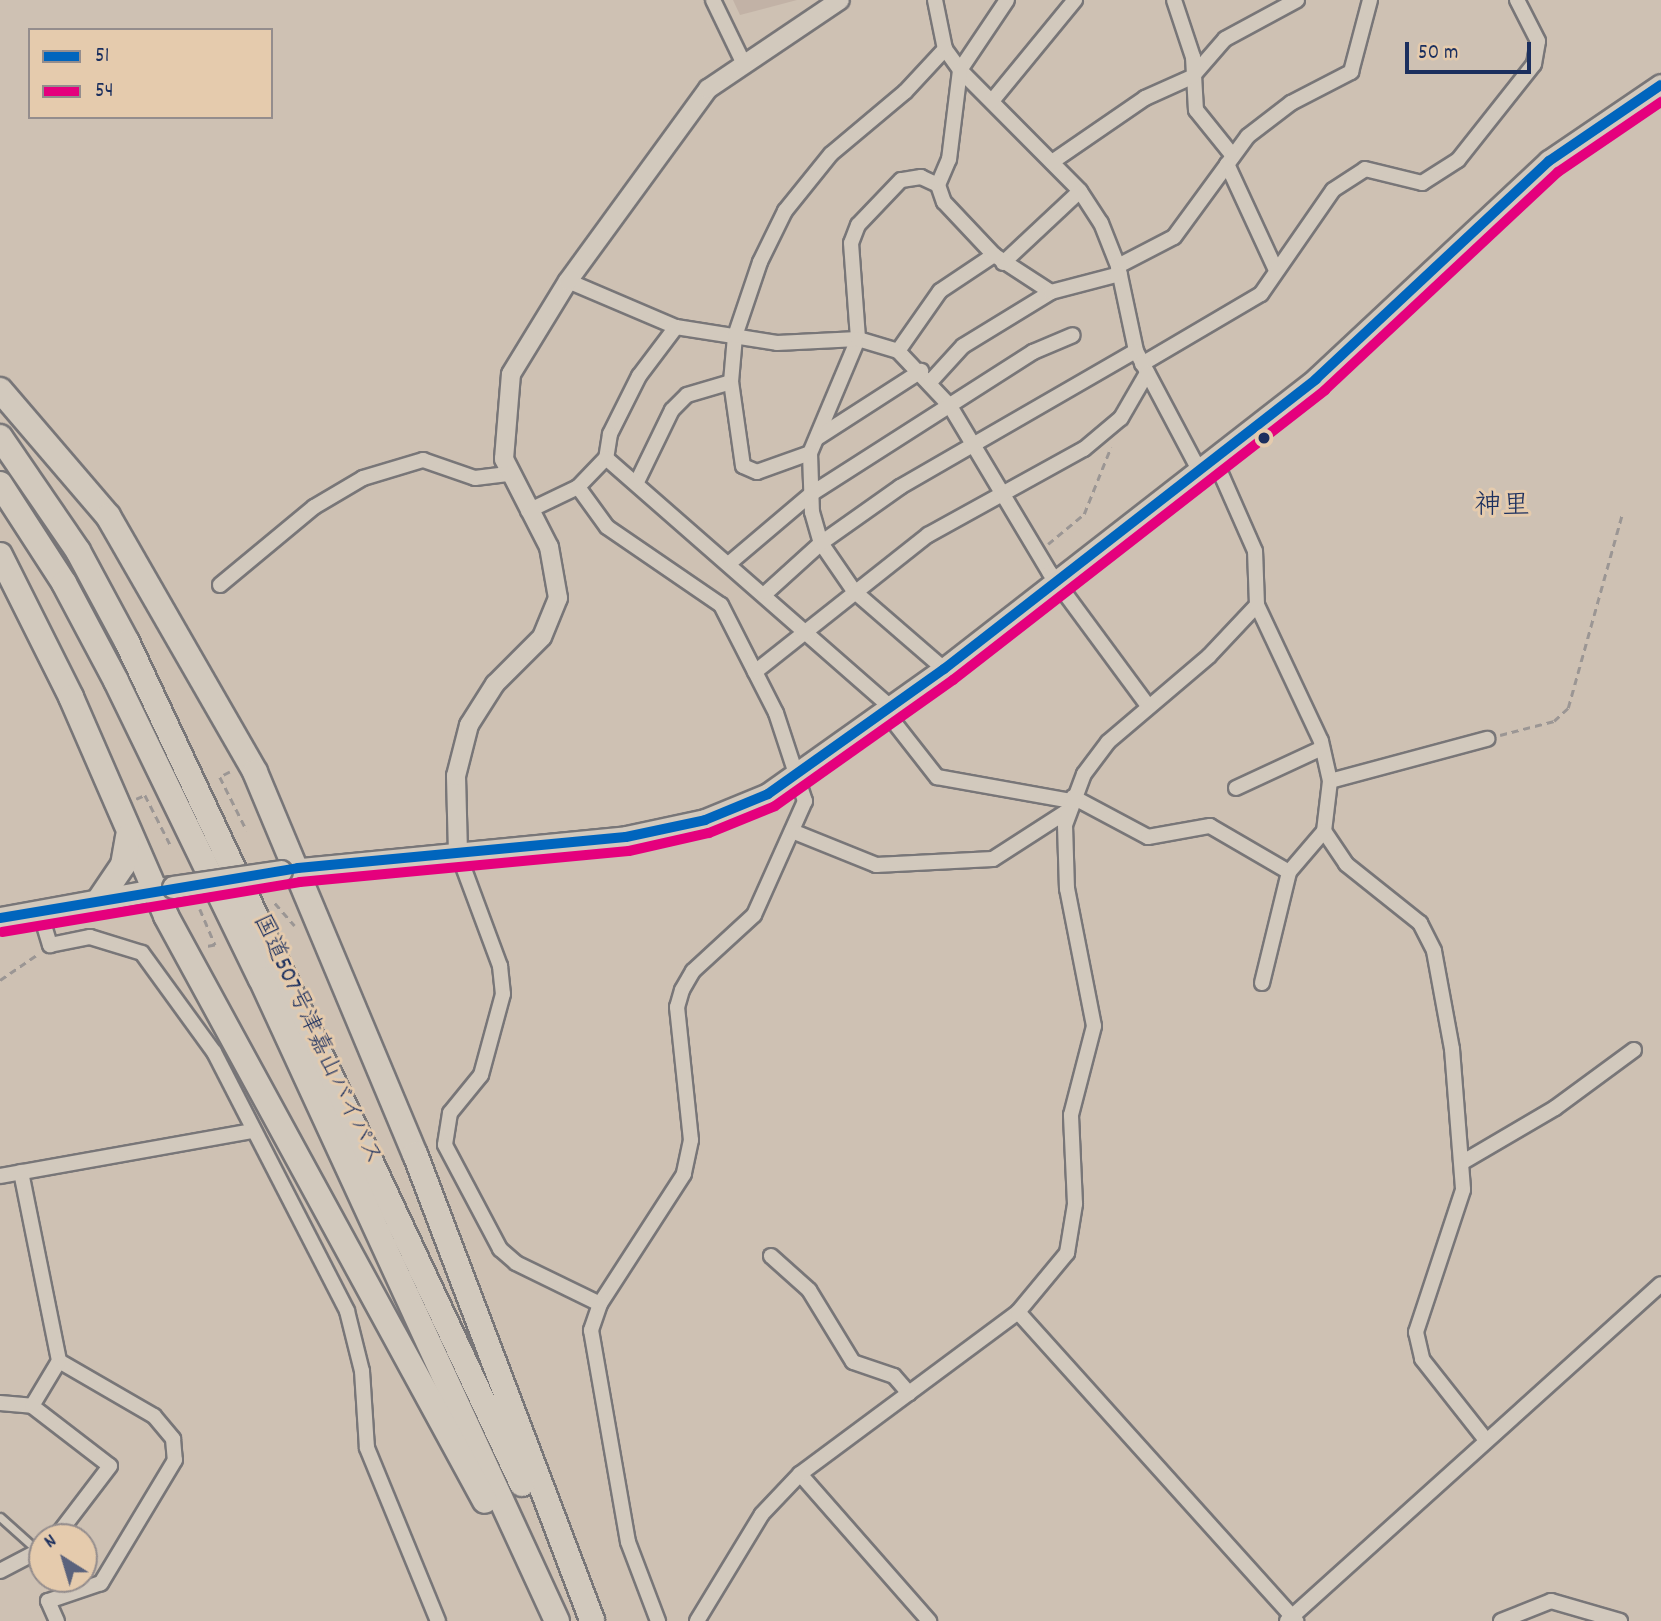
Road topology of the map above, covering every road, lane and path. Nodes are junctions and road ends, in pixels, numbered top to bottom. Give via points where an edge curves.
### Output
1 (713, 0) edge
2 (840, 0) edge
3 (936, 0) edge
4 (1006, 0) edge
5 (1075, 0) edge
6 (1174, 0) edge
7 (1297, 0) edge
8 (1370, 0) edge
9 (1517, 0) edge
10 (945, 49) junction
11 (742, 60) junction
12 (960, 70) junction
13 (1192, 77) junction
14 (1661, 85) edge
15 (992, 101) junction
16 (1230, 160) junction
17 (1052, 162) junction
18 (938, 185) junction
19 (1080, 191) junction
20 (998, 259) junction
21 (1119, 270) junction
22 (1276, 270) junction
23 (568, 281) junction
24 (1051, 292) junction
25 (676, 327) junction
26 (1073, 335) dead end
27 (735, 336) junction
28 (858, 339) junction
29 (898, 351) junction
30 (1142, 363) junction
31 (926, 376) junction
32 (731, 382) junction
33 (0, 390) edge
34 (950, 405) junction
35 (1121, 418) junction
36 (0, 437) edge
37 (816, 439) junction
38 (974, 444) junction
39 (810, 453) junction
40 (606, 458) junction
41 (1207, 464) junction
42 (510, 474) junction
43 (637, 482) junction
44 (0, 484) edge
45 (578, 488) junction
46 (811, 494) junction
47 (1002, 498) junction
48 (528, 511) junction
49 (1622, 514) dead end
50 (821, 543) junction
51 (1037, 552) junction
52 (0, 555) edge
53 (732, 561) junction
54 (1057, 583) junction
55 (220, 584) dead end
56 (854, 591) junction
57 (767, 593) junction
58 (1256, 605) junction
59 (807, 629) junction
60 (944, 669) junction
61 (755, 672) junction
62 (1148, 706) junction
63 (889, 710) junction
64 (1487, 739) joint
65 (1322, 748) junction
66 (797, 776) junction
67 (1330, 781) junction
68 (1236, 789) dead end
69 (1071, 803) junction
70 (792, 831) junction
71 (1324, 831) junction
72 (128, 836) junction
73 (458, 853) junction
74 (290, 869) junction
75 (1289, 872) junction
76 (164, 888) junction
77 (100, 899) junction
78 (39, 909) junction
79 (0, 918) edge
80 (50, 945) junction
81 (0, 980) edge
82 (1262, 983) dead end
83 (1634, 1049) dead end
84 (253, 1131) junction
85 (1463, 1162) junction
86 (21, 1172) junction
87 (0, 1175) edge
88 (771, 1256) dead end
89 (1661, 1284) edge
90 (600, 1304) junction
91 (1018, 1312) junction
92 (59, 1361) junction
93 (909, 1393) junction
94 (0, 1403) edge
95 (32, 1406) junction
96 (1486, 1440) junction
97 (800, 1475) junction
98 (0, 1517) edge
99 (67, 1523) edge
100 (28, 1540) edge
101 (28, 1556) edge
102 (0, 1571) edge
103 (1291, 1619) edge
104 (57, 1621) edge
105 (438, 1621) edge
106 (551, 1621) edge
107 (557, 1621) edge
108 (586, 1621) edge
109 (592, 1621) edge
110 (658, 1621) edge
111 (697, 1621) edge
112 (929, 1621) edge
113 (1501, 1621) edge
114 (1620, 1621) edge

1 - 11 street
2 - 11 street
3 - 10 street
4 - 12 street
5 - 15 street
6 - 13 street via 1193,57
7 - 13 street via 1225,39
8 - 16 street via 1351,72 1291,103
9 - 22 street via 1538,40 1534,64 1458,160 1422,183 1365,169 1333,190
10 - 12 street
10 - 27 street via 831,154 785,211 760,262
11 - 23 street via 708,89
12 - 15 street
12 - 18 street via 949,159
13 - 16 street via 1196,110
13 - 17 street via 1145,98
14 - 41 main road via 1549,161 1423,284
15 - 17 street
16 - 21 street via 1174,237
16 - 22 street
17 - 19 street
18 - 20 street via 944,202
18 - 28 street via 921,177 901,180 858,225 850,243
19 - 20 street
19 - 21 street
20 - 24 street
20 - 29 street via 940,291
21 - 24 street
21 - 30 street
22 - 30 street via 1261,294
23 - 25 street
23 - 42 street via 511,374 501,442
24 - 31 street via 963,346
25 - 27 street
25 - 40 street via 639,376 610,434
26 - 34 street via 1033,352
27 - 28 street via 777,343
27 - 32 street
28 - 29 street
28 - 37 street
29 - 31 street
30 - 35 street
30 - 38 street
30 - 41 street
31 - 34 street
31 - 37 street
32 - 39 street via 743,466 757,472
32 - 43 street via 687,395 672,410
33 - 74 highway via 71,466 143,569 255,772
34 - 38 street
34 - 46 street
35 - 47 street via 1084,449
35 - 51 path via 1084,514
36 - 108 highway, 国道507号津嘉山バイパス via 78,551 127,642
37 - 39 street
38 - 47 street
38 - 50 street
39 - 46 street
40 - 43 street
40 - 45 street
41 - 54 main road
41 - 58 street via 1255,551
42 - 48 street
42 - 55 street via 475,478 424,460 363,478 314,508
43 - 53 street
44 - 107 highway, 国道507号津嘉山バイパス via 64,583 140,731
45 - 48 street
45 - 61 street via 607,527 721,605
46 - 50 street
46 - 53 street
47 - 51 street
47 - 56 street via 928,535
48 - 73 street via 558,570 558,598 542,637 495,684 469,724 456,776
49 - 64 path via 1568,708 1554,721
50 - 56 street
50 - 57 street
51 - 54 street
52 - 72 highway via 71,697
53 - 57 street
54 - 60 main road
54 - 62 street
56 - 59 street
56 - 60 street
57 - 59 street
58 - 62 street
58 - 65 street
59 - 61 street
59 - 63 street
60 - 63 main road
61 - 66 street
62 - 69 street via 1108,742
63 - 66 main road
63 - 69 street via 937,777
64 - 67 street
65 - 67 street
65 - 68 street
66 - 70 street via 805,801
66 - 73 main road via 734,810 678,827
67 - 71 street
69 - 70 street via 993,859 876,866
69 - 75 street via 1148,837 1210,826
69 - 91 street via 1067,889 1094,1026 1071,1115 1074,1232 1051,1277
70 - 90 street via 754,915 693,971 682,990 677,1007 691,1140 684,1174
71 - 75 street
71 - 85 street via 1346,864 1420,923 1434,951
72 - 76 highway
72 - 77 highway via 123,865
73 - 74 main road
73 - 90 street via 493,944 503,994 481,1075 450,1113 444,1146 500,1249 516,1263
74 - 76 main road, bridge
74 - 109 highway
75 - 82 street
76 - 77 main road
76 - 106 highway via 324,1212
77 - 78 main road
78 - 79 main road
78 - 80 street
80 - 81 path
80 - 84 street via 90,937 142,953 214,1052
83 - 85 street via 1555,1108
84 - 86 street
84 - 105 street via 347,1311 362,1371 367,1448
85 - 96 street via 1463,1190 1416,1332 1422,1359
86 - 87 street
86 - 92 street
88 - 93 street via 809,1290 853,1362 894,1376
89 - 96 street
90 - 110 street via 591,1330 599,1401 628,1542
91 - 93 street
91 - 103 street
92 - 95 street
92 - 104 street via 154,1416 173,1440 175,1461 101,1583 48,1601
93 - 97 street
94 - 95 street
95 - 99 street via 110,1466
96 - 103 street
97 - 111 street via 762,1514
97 - 112 street
98 - 100 lane
101 - 102 street
113 - 114 street via 1551,1601

